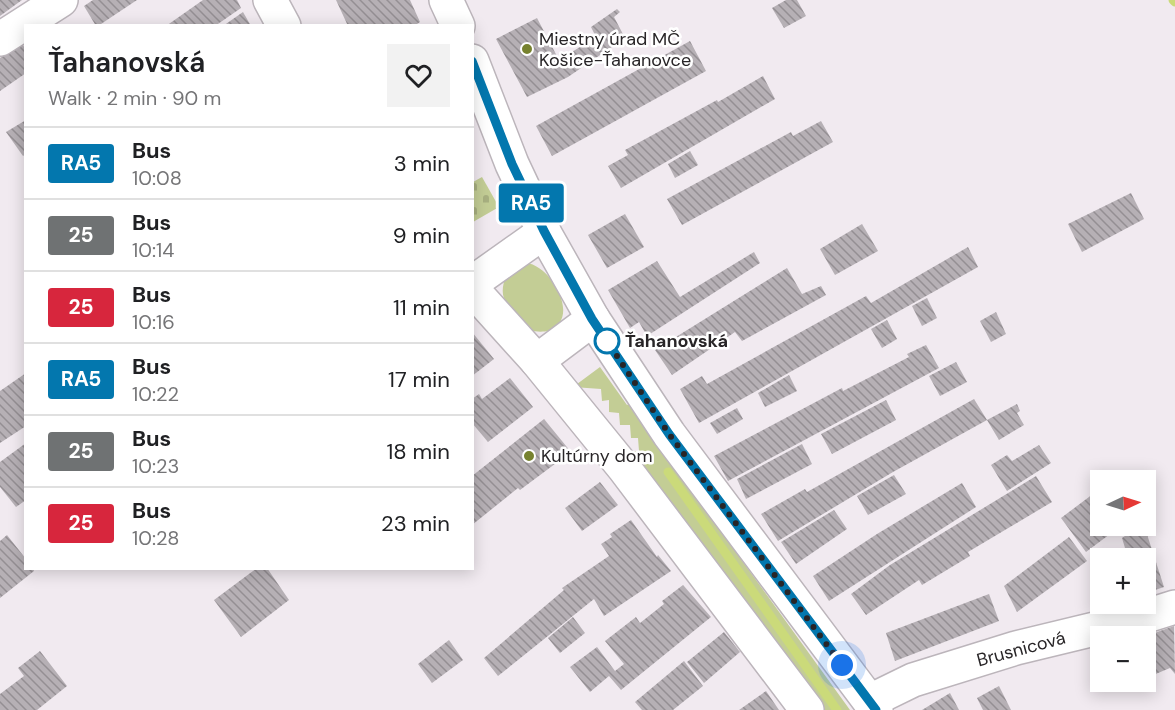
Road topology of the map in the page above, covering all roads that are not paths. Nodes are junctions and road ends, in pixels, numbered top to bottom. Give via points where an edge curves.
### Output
1 (61, 0) edge
2 (270, 0) edge
3 (446, 0) edge
4 (283, 24) edge
5 (457, 24) edge
6 (0, 39) edge
7 (474, 66) edge
8 (544, 231) junction
9 (474, 282) edge
10 (474, 291) edge
11 (592, 319) junction
12 (537, 361) junction
13 (1175, 607) edge
14 (873, 706) edge
15 (807, 710) edge

1 - 6 street
2 - 4 street
3 - 5 street
7 - 8 street via 512,164
8 - 9 street
8 - 11 street
10 - 12 street
11 - 12 street
11 - 14 street via 669,434
12 - 15 street
13 - 14 street, Brusnicová via 913,680

